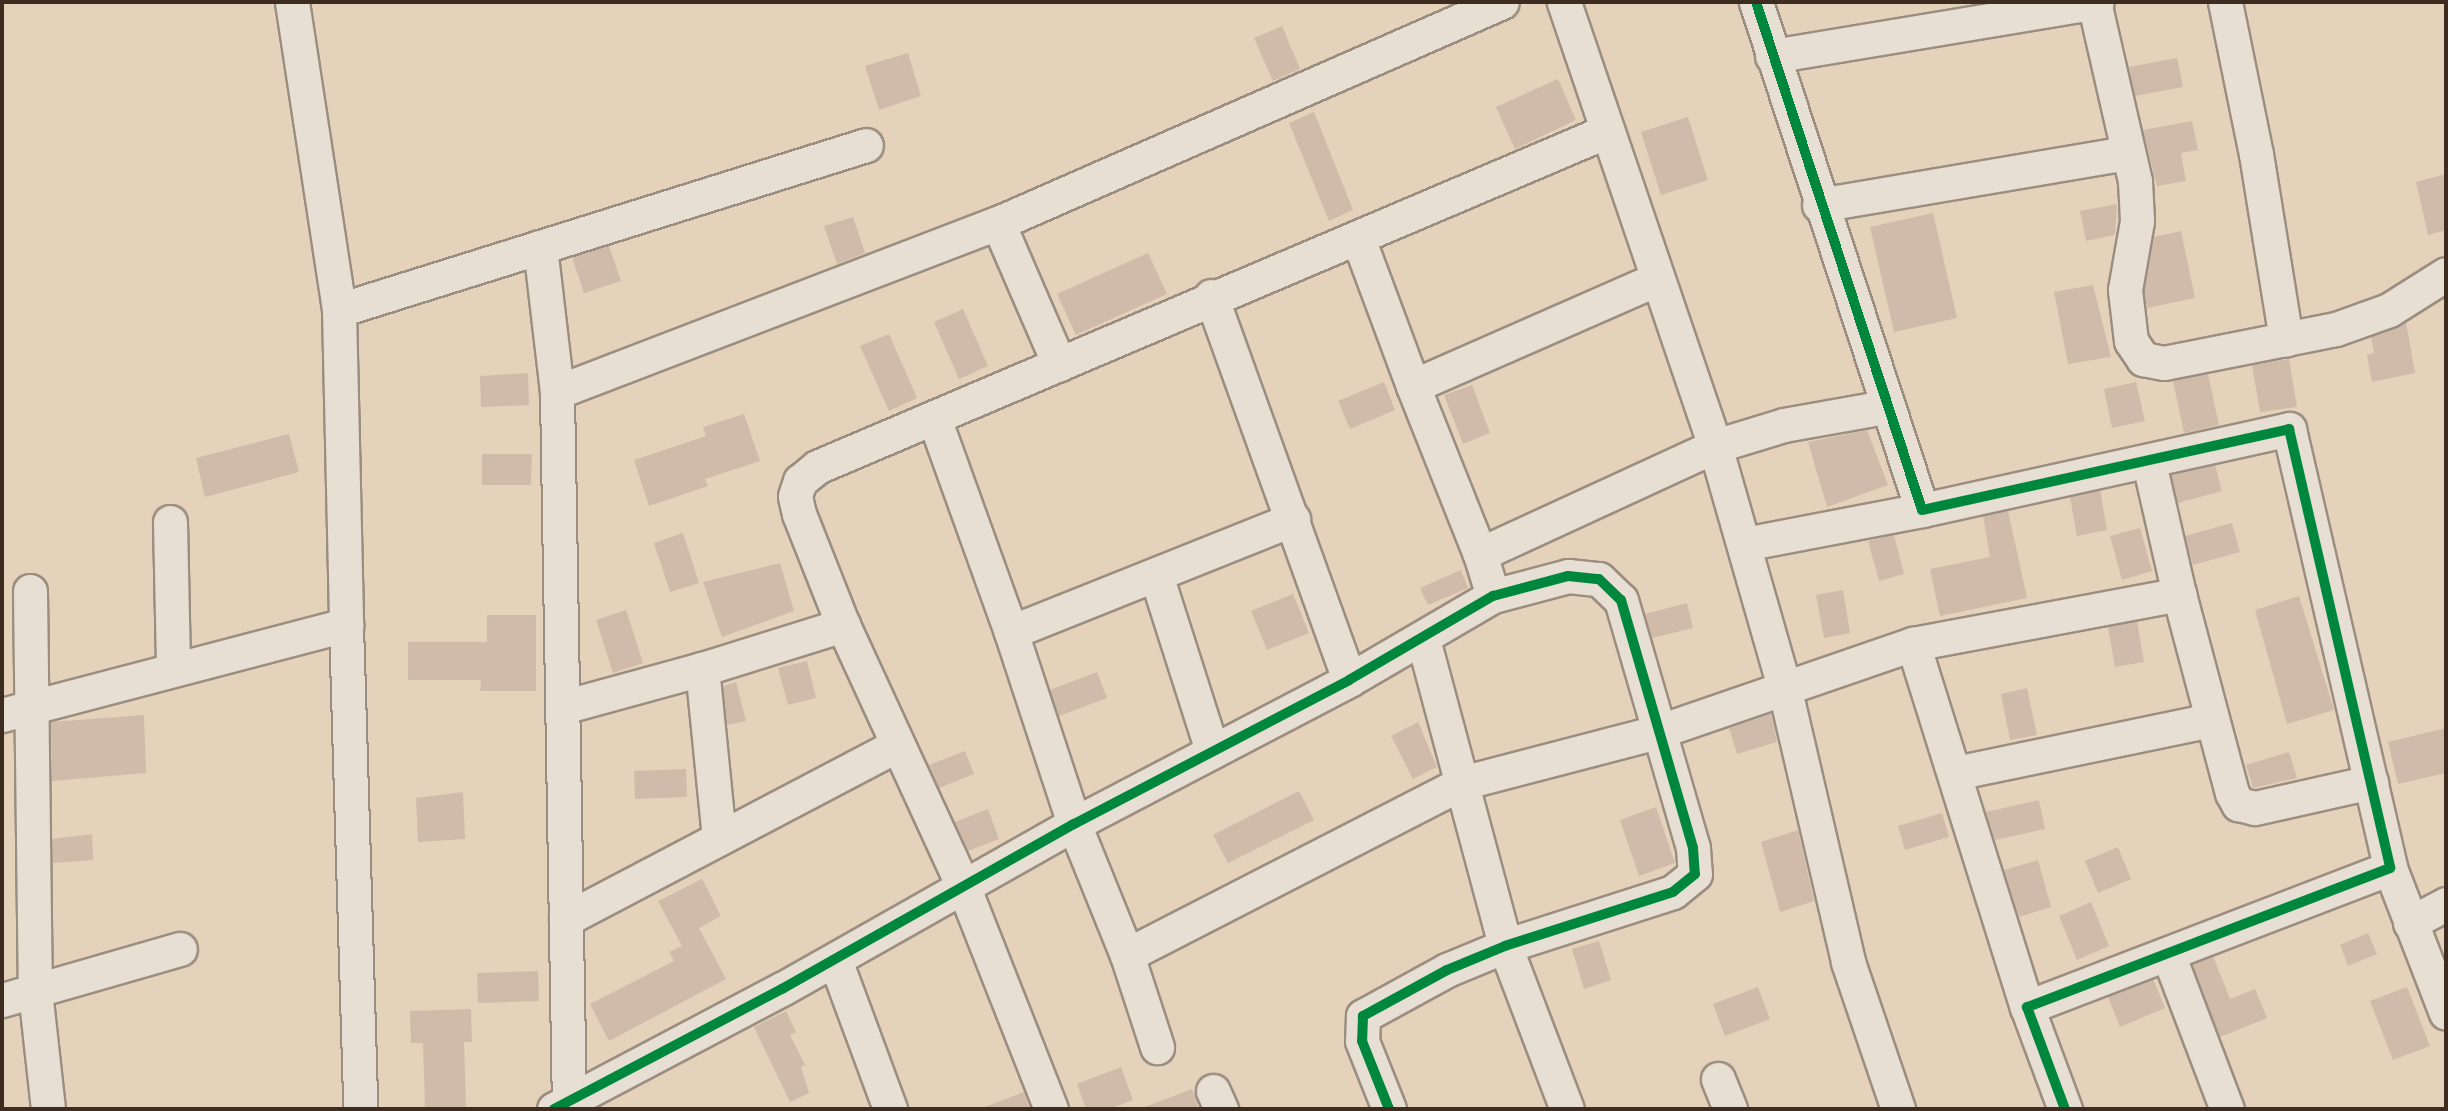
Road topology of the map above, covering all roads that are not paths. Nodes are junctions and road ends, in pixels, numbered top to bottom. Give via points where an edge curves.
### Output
1 (292, 2) edge
2 (1502, 2) edge
3 (1564, 2) edge
4 (1756, 2) edge
5 (2095, 2) edge
6 (2225, 2) edge
7 (1772, 56) junction
8 (1607, 131) junction
9 (866, 145) dead end
10 (2126, 153) junction
11 (1819, 205) junction
12 (998, 223) junction
13 (1358, 238) junction
14 (540, 247) junction
15 (2446, 274) edge
16 (1657, 279) junction
17 (1212, 296) junction
18 (340, 310) junction
19 (2286, 340) junction
20 (1059, 364) junction
21 (1413, 386) junction
22 (557, 392) junction
23 (1885, 407) junction
24 (934, 418) junction
25 (1715, 446) junction
26 (2149, 463) junction
27 (1922, 510) junction
28 (1293, 519) junction
29 (170, 522) dead end
30 (1744, 544) junction
31 (1480, 554) junction
32 (1156, 575) junction
33 (30, 592) dead end
34 (2179, 594) junction
35 (1493, 596) junction
36 (346, 625) junction
37 (844, 625) junction
38 (1011, 632) junction
39 (1423, 639) junction
40 (1913, 644) junction
41 (173, 668) junction
42 (702, 669) junction
43 (1349, 680) junction
44 (1784, 686) junction
45 (563, 707) junction
46 (16, 712) edge
47 (2211, 720) junction
48 (1660, 732) junction
49 (897, 745) junction
50 (1212, 751) junction
51 (1955, 773) junction
52 (2371, 782) junction
53 (1461, 783) junction
54 (1074, 824) junction
55 (719, 838) junction
56 (2390, 868) junction
57 (963, 886) junction
58 (2446, 904) edge
59 (566, 919) junction
60 (2410, 923) junction
61 (1505, 946) junction
62 (180, 948) dead end
63 (2168, 954) junction
64 (1127, 955) junction
65 (835, 960) junction
66 (35, 991) junction
67 (2, 1000) edge
68 (2027, 1007) junction
69 (2446, 1013) edge
70 (1157, 1047) dead end
71 (564, 1107) edge
72 (48, 1109) edge
73 (360, 1109) edge
74 (890, 1109) edge
75 (1051, 1109) edge
76 (1389, 1109) edge
77 (1567, 1109) edge
78 (1898, 1109) edge
79 (2065, 1109) edge
80 (2227, 1109) edge

1 - 18 street
2 - 12 street
3 - 8 street
4 - 7 street
5 - 7 street
5 - 10 street
6 - 19 street via 2252,129
7 - 11 street
8 - 13 street
8 - 16 street
9 - 14 street
10 - 11 street
10 - 19 street via 2138,202 2125,290 2137,354 2152,364 2164,363
11 - 23 street
12 - 20 street
12 - 22 street
13 - 17 street
13 - 21 street
14 - 18 street
14 - 22 street
15 - 19 street via 2369,318
16 - 21 street
16 - 25 street
17 - 20 street
17 - 28 street
18 - 36 street
20 - 24 street
21 - 31 street
22 - 45 street
23 - 25 street via 1784,425
23 - 27 street
24 - 37 street via 817,467 796,489 799,514
24 - 38 street
25 - 30 street
25 - 31 street
26 - 27 street
26 - 34 street
26 - 52 street via 2289,429
27 - 30 street
28 - 32 street
28 - 43 street
29 - 41 street
30 - 44 street
31 - 35 street
32 - 38 street
32 - 50 street
33 - 46 street
34 - 40 street
34 - 47 street
35 - 39 street
35 - 48 street via 1568,576 1607,582 1621,600
36 - 41 street
36 - 73 street
37 - 42 street
37 - 49 street
38 - 54 street
39 - 43 street
39 - 53 street
40 - 44 street
40 - 51 street
41 - 46 street
42 - 45 street
42 - 55 street
43 - 50 street
44 - 48 street
44 - 78 street via 1848,962
45 - 59 street
46 - 66 street
47 - 51 street
47 - 52 street via 2232,793 2242,806 2255,808
48 - 53 street
48 - 61 street via 1697,865 1690,881 1673,892
49 - 55 street
49 - 57 street
50 - 54 street
51 - 68 street
52 - 56 street
53 - 61 street
53 - 64 street
54 - 57 street
54 - 64 street
55 - 59 street
56 - 60 street
56 - 63 street
57 - 65 street
57 - 75 street
58 - 60 street
59 - 71 street
60 - 69 street
61 - 76 street via 1447,970 1363,1016 1363,1041
61 - 77 street
62 - 66 street
63 - 68 street
63 - 80 street
64 - 70 street
65 - 71 street
65 - 74 street
66 - 67 street
66 - 72 street
68 - 79 street

